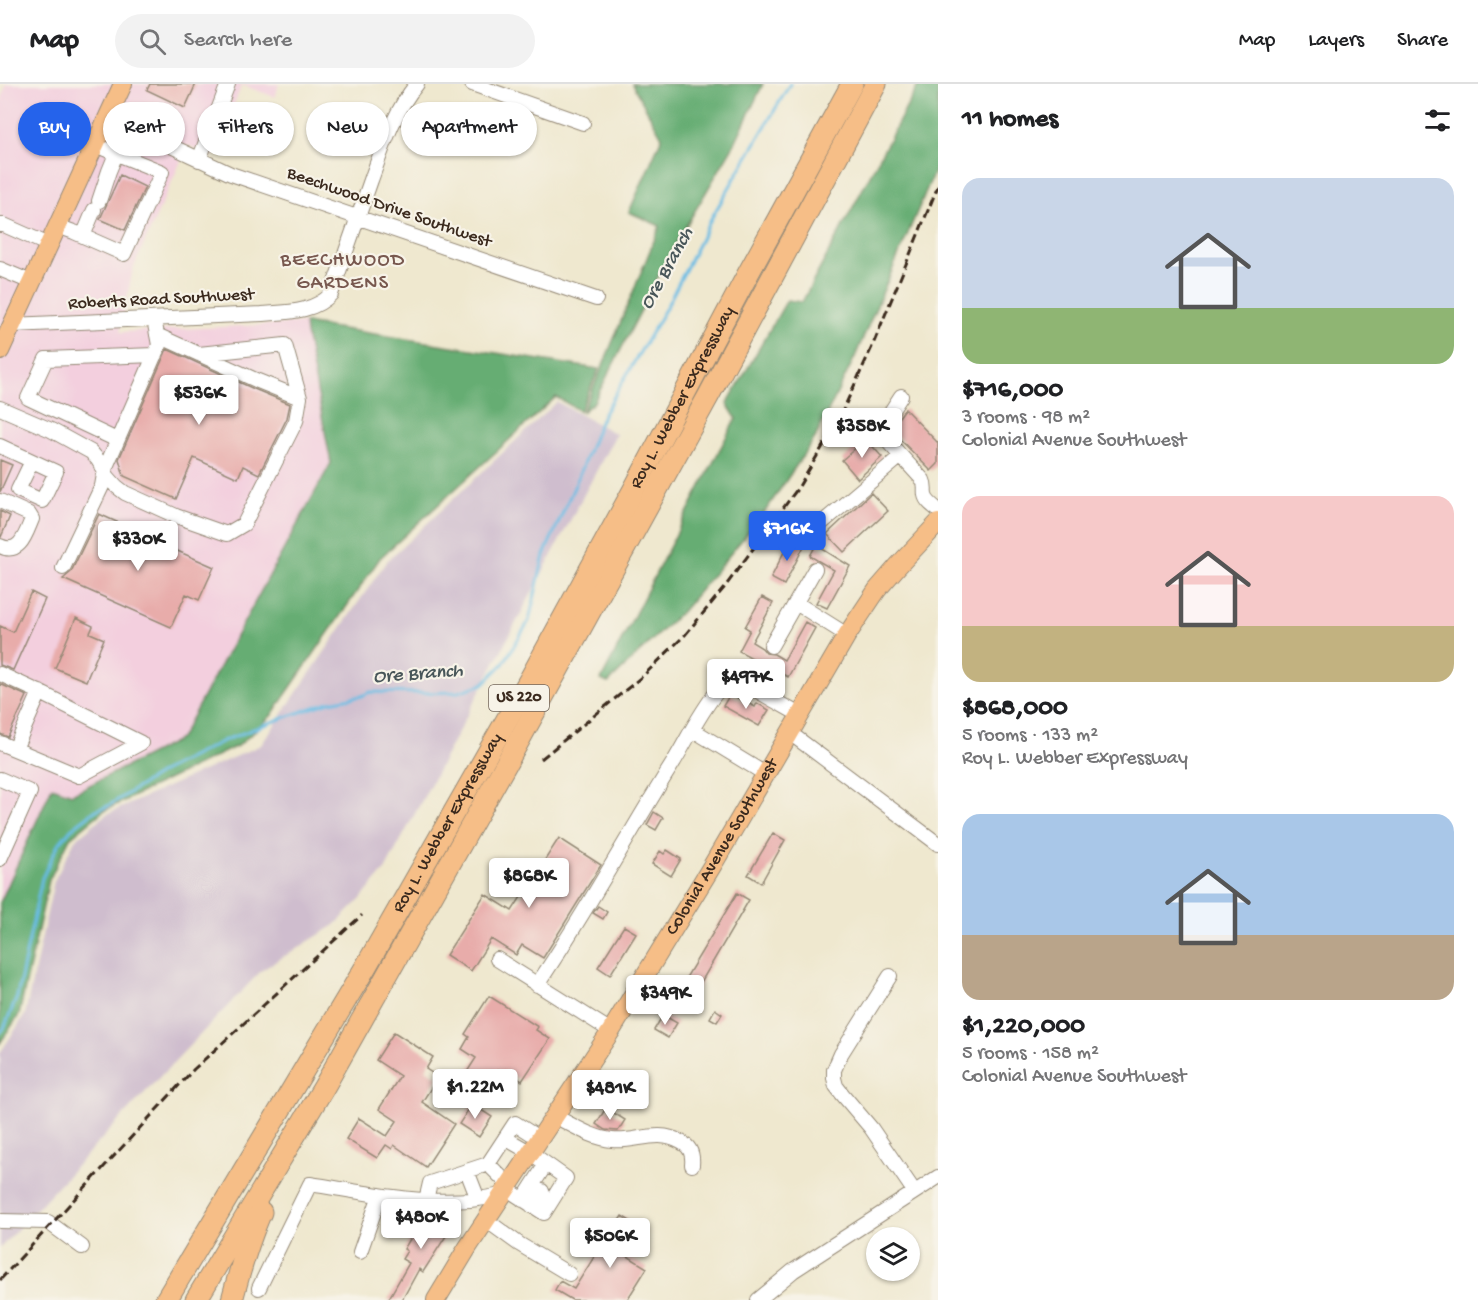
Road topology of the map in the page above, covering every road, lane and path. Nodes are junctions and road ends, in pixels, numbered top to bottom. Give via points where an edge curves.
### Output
1 (123, 84) edge
2 (228, 84) edge
3 (417, 84) edge
4 (472, 84) edge
5 (852, 84) edge
6 (876, 84) edge
7 (115, 102) edge
8 (583, 123) dead end
9 (103, 127) edge
10 (95, 145) junction
11 (103, 148) edge
12 (185, 154) edge
13 (115, 156) edge
14 (121, 156) edge
15 (168, 156) edge
16 (199, 160) junction
17 (162, 172) junction
18 (358, 217) junction
19 (0, 225) edge
20 (57, 226) junction
21 (83, 236) junction
22 (49, 245) junction
23 (3, 275) edge
24 (31, 282) junction
25 (596, 299) dead end
26 (154, 319) junction
27 (12, 325) junction
28 (158, 335) junction
29 (0, 351) edge
30 (199, 354) junction
31 (155, 355) junction
32 (901, 396) dead end
33 (300, 398) junction
34 (0, 408) edge
35 (117, 440) junction
36 (0, 446) edge
37 (901, 456) junction
38 (32, 461) junction
39 (105, 469) junction
40 (0, 501) edge
41 (938, 510) edge
42 (822, 522) dead end
43 (938, 523) edge
44 (0, 546) edge
45 (63, 568) dead end
46 (815, 569) dead end
47 (796, 603) junction
48 (848, 635) junction
49 (771, 646) dead end
50 (0, 674) edge
51 (40, 692) junction
52 (800, 715) junction
53 (693, 730) junction
54 (790, 733) junction
55 (0, 743) edge
56 (15, 749) junction
57 (766, 774) junction
58 (0, 779) edge
59 (938, 844) edge
60 (0, 859) edge
61 (497, 959) dead end
62 (890, 976) dead end
63 (537, 985) junction
64 (611, 1031) junction
65 (324, 1087) junction
66 (556, 1117) junction
67 (488, 1164) junction
68 (692, 1165) dead end
69 (544, 1167) junction
70 (467, 1171) junction
71 (938, 1177) edge
72 (446, 1178) junction
73 (506, 1190) junction
74 (914, 1191) junction
75 (380, 1195) junction
76 (478, 1199) junction
77 (426, 1200) junction
78 (441, 1200) junction
79 (527, 1203) junction
80 (486, 1220) junction
81 (0, 1221) edge
82 (82, 1247) dead end
83 (360, 1252) dead end
84 (569, 1274) dead end
85 (259, 1288) dead end
86 (166, 1300) edge
87 (196, 1300) edge
88 (232, 1300) edge
89 (436, 1300) edge
90 (758, 1300) edge

1 - 7 main road
2 - 16 street
3 - 18 street, Roberts Road Southwest via 398,112
4 - 8 street
5 - 86 highway, Roy L. Webber Expressway / US 220 via 530,679 359,978
6 - 65 highway, Roy L. Webber Expressway / US 220 via 556,675
9 - 10 main road
10 - 11 street
10 - 20 main road
12 - 16 street, Beechwood Drive Southwest
13 - 21 street
14 - 17 street
15 - 17 street
16 - 18 street, Beechwood Drive Southwest
17 - 21 street via 124,254
18 - 25 street, Beechwood Drive Southwest
18 - 26 street, Roberts Road Southwest via 331,294 325,301 282,312
19 - 22 street
20 - 21 street
20 - 22 main road
22 - 24 main road
23 - 24 street
24 - 27 main road
26 - 27 street, Roberts Road Southwest
26 - 28 street
27 - 29 main road
28 - 30 street
28 - 31 street
30 - 33 street
30 - 33 street via 285,345
31 - 35 street
31 - 35 street via 46,359 28,398
32 - 37 street via 879,430
33 - 39 street via 296,421 244,524 227,534 125,493
34 - 39 street via 91,452
35 - 39 street
36 - 38 street
37 - 41 street via 923,480 926,498
37 - 42 street
38 - 38 street via 18,490 42,501 56,472
39 - 45 street via 102,486
40 - 44 street via 32,519 23,541 13,547
43 - 48 main road, Colonial Avenue Southwest via 877,590
46 - 47 street
47 - 48 street
47 - 49 street
48 - 52 main road, Colonial Avenue Southwest
50 - 51 street
51 - 56 street
51 - 56 street via 141,743 79,776
52 - 53 street via 732,680 717,692
52 - 54 main road, Colonial Avenue Southwest
53 - 57 street
53 - 63 street
54 - 57 main road, Colonial Avenue Southwest
54 - 59 street
55 - 56 street
57 - 64 main road, Colonial Avenue Southwest
58 - 60 street via 30,792
61 - 63 street
62 - 74 street via 841,1054 834,1078
63 - 64 street
64 - 66 main road, Colonial Avenue Southwest
65 - 87 highway, Roy L. Webber Expressway / US 220
65 - 88 highway via 252,1234
66 - 68 street via 611,1140 647,1136 676,1139 690,1150
66 - 69 main road, Colonial Avenue Southwest
67 - 69 street via 506,1138
67 - 70 street
67 - 73 street
69 - 73 main road, Colonial Avenue Southwest
69 - 79 street
69 - 79 street
69 - 79 street via 566,1178 544,1213
70 - 72 street
70 - 76 street
71 - 74 street
72 - 77 street via 430,1183
72 - 78 street
73 - 76 street
73 - 79 street
73 - 80 main road, Colonial Avenue Southwest
74 - 90 street via 793,1271
75 - 77 street
75 - 83 street
75 - 85 street via 310,1184
76 - 78 street
77 - 78 street
80 - 84 street
80 - 89 main road, Colonial Avenue Southwest
81 - 82 street via 48,1222

